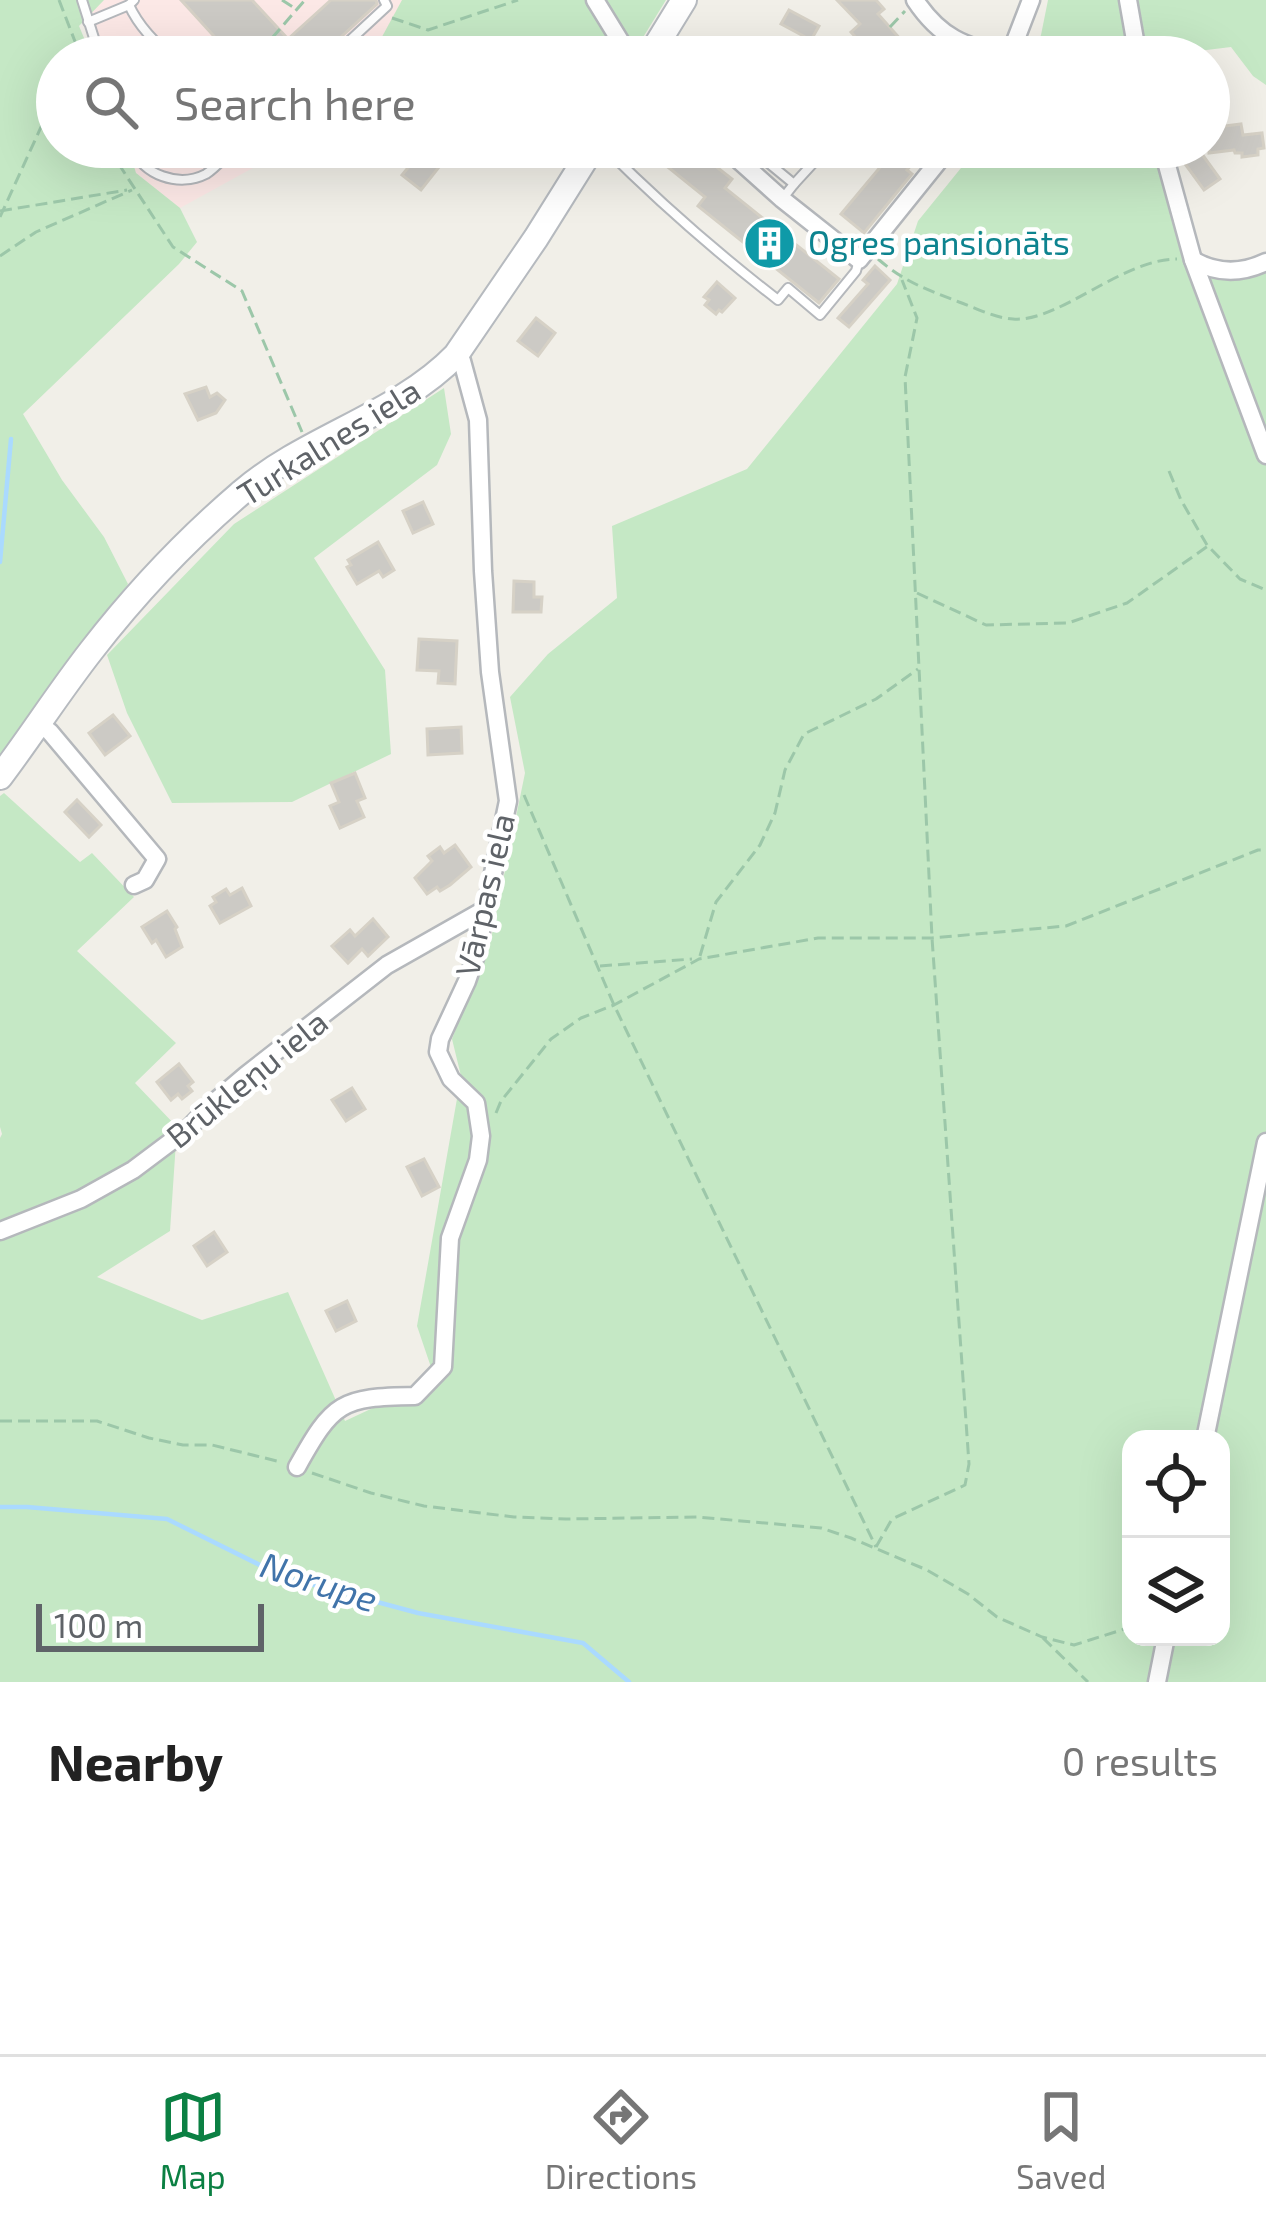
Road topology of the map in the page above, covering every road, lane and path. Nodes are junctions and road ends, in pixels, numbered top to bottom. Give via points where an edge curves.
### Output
1 (59, 0) edge
2 (82, 0) edge
3 (282, 0) edge
4 (305, 0) edge
5 (384, 0) edge
6 (518, 0) edge
7 (595, 0) edge
8 (684, 0) edge
9 (914, 0) edge
10 (1031, 0) edge
11 (1129, 0) edge
12 (131, 3) edge
13 (298, 10) junction
14 (379, 13) junction
15 (88, 22) junction
16 (890, 27) dead end
17 (73, 36) edge
18 (93, 36) edge
19 (152, 36) edge
20 (274, 36) edge
21 (354, 36) edge
22 (617, 36) edge
23 (663, 36) edge
24 (949, 36) edge
25 (1016, 36) edge
26 (1135, 36) edge
27 (36, 137) edge
28 (121, 168) edge
29 (148, 168) edge
30 (212, 168) edge
31 (580, 168) edge
32 (625, 168) edge
33 (753, 168) edge
34 (809, 168) edge
35 (933, 168) edge
36 (1168, 168) edge
37 (135, 189) junction
38 (788, 191) junction
39 (1, 213) edge
40 (863, 255) junction
41 (0, 256) edge
42 (1193, 260) junction
43 (1266, 262) edge
44 (902, 280) junction
45 (456, 355) junction
46 (1265, 446) edge
47 (309, 447) junction
48 (1169, 471) dead end
49 (1208, 546) junction
50 (1266, 590) edge
51 (917, 593) junction
52 (919, 668) junction
53 (40, 724) junction
54 (0, 777) edge
55 (506, 777) junction
56 (1266, 850) edge
57 (134, 885) dead end
58 (484, 910) junction
59 (932, 938) junction
60 (699, 959) junction
61 (596, 967) junction
62 (614, 1005) junction
63 (481, 1141) junction
64 (1266, 1142) edge
65 (0, 1231) edge
66 (0, 1421) edge
67 (1207, 1430) edge
68 (297, 1467) junction
69 (876, 1547) junction
70 (1122, 1630) edge
71 (1042, 1637) junction
72 (1164, 1646) edge
73 (1088, 1682) edge
74 (1157, 1682) edge

1 - 17 path
2 - 15 lane
3 - 13 path
4 - 13 path
5 - 14 lane
6 - 14 path via 428,30
7 - 22 street
8 - 23 main road
9 - 16 path
9 - 24 street
10 - 25 street
11 - 26 street
12 - 15 lane
12 - 19 lane
13 - 20 path
14 - 21 lane
15 - 18 lane
27 - 39 path
28 - 37 path
29 - 30 lane via 178,180
31 - 45 main road, Turkalnes iela
32 - 40 lane via 778,300 788,288 820,315
33 - 38 street
34 - 38 lane
35 - 40 street
36 - 42 street
37 - 39 path
37 - 41 path
37 - 47 path via 173,247 242,291
38 - 40 street
40 - 44 path
42 - 43 street via 1218,271
42 - 44 path via 1132,269 1047,313 1015,320
42 - 46 street
44 - 51 path via 917,318 905,377
45 - 47 main road, Turkalnes iela via 410,392
45 - 55 street, Vārpas iela via 478,420 492,704
47 - 53 main road, Turkalnes iela via 242,491 149,583
48 - 49 path
49 - 50 path via 1240,579
49 - 51 path via 1127,603 1068,623 986,625
51 - 52 path
52 - 59 path
52 - 60 path via 804,734 760,845 716,902
53 - 54 main road, Turkalnes iela
53 - 57 street via 157,859
55 - 58 street, Vārpas iela
55 - 61 path via 523,792
56 - 59 path via 1066,926
58 - 63 street, Vārpas iela via 476,955 438,1052 476,1103
58 - 65 street, Brūkleņu iela via 386,965 133,1170
59 - 60 path via 818,938
59 - 69 path via 969,1464 965,1485 892,1519
60 - 61 path
60 - 62 path
61 - 62 path
62 - 63 path via 551,1039
62 - 69 path
63 - 68 street via 450,1238 443,1367 415,1396 345,1404 319,1426
64 - 67 street
66 - 68 path via 97,1421
68 - 69 path via 424,1506 514,1517 698,1516 820,1528
69 - 71 path
70 - 71 path via 1073,1645
71 - 73 path
72 - 74 street

